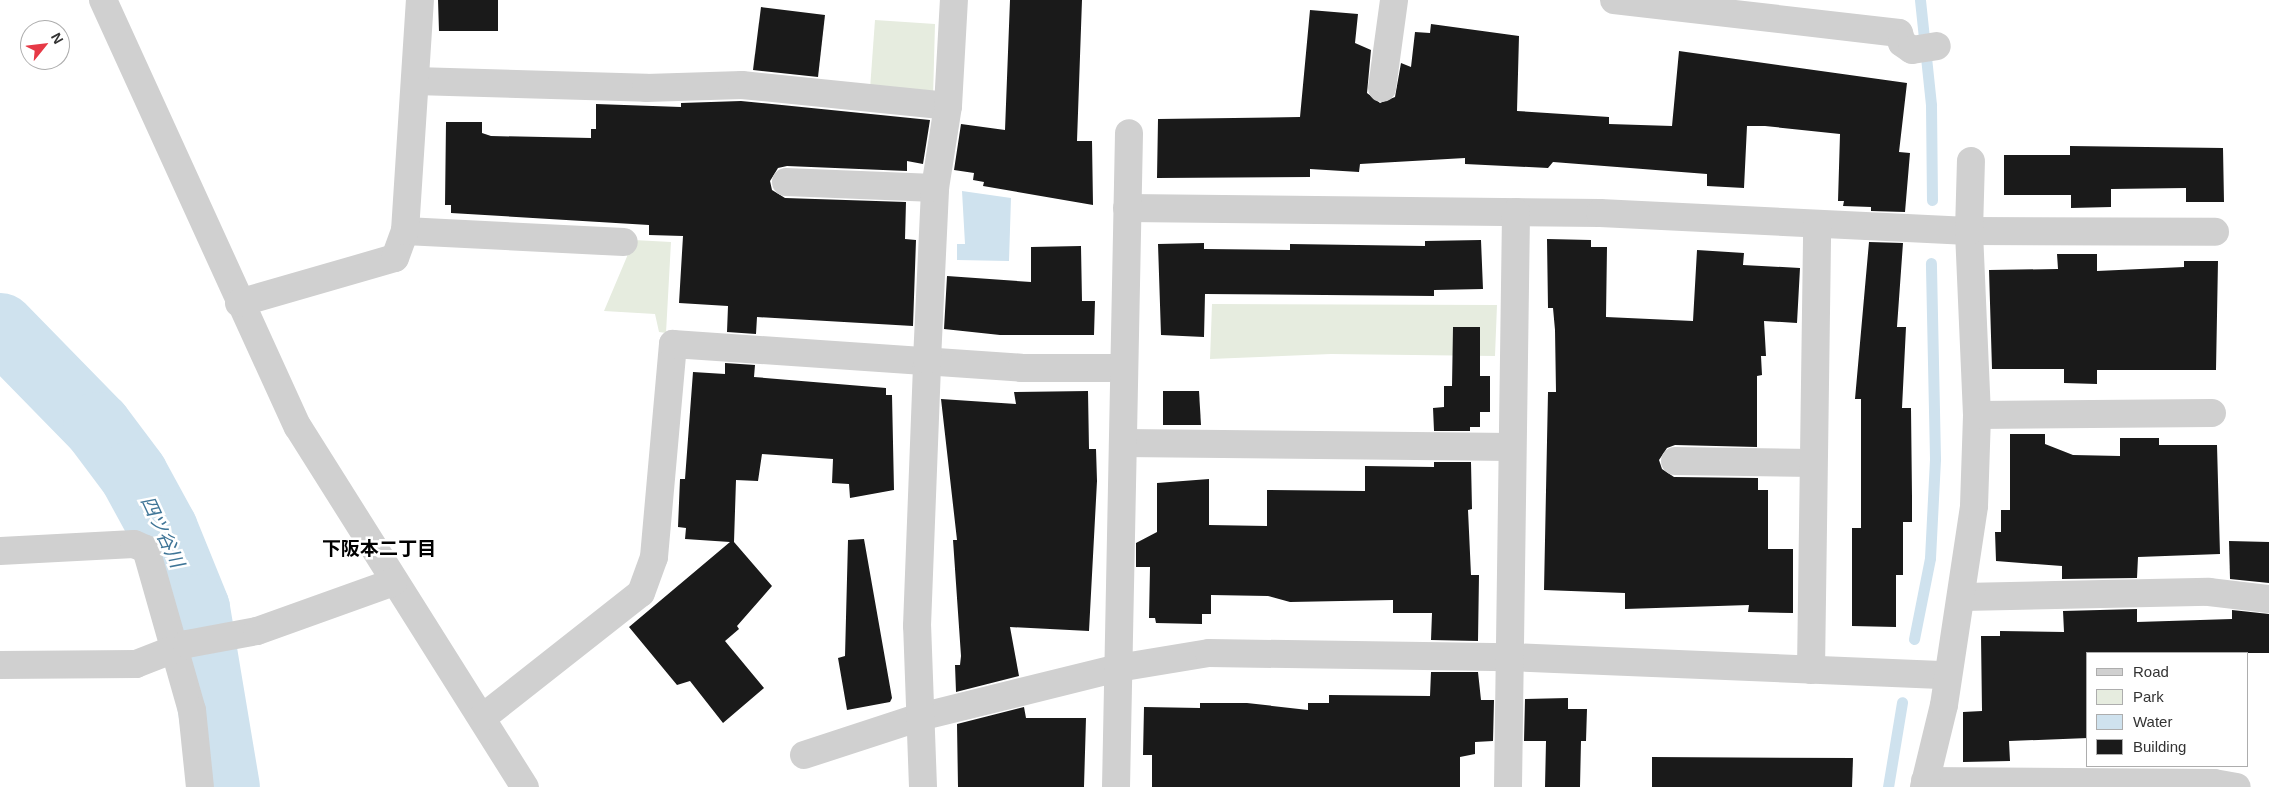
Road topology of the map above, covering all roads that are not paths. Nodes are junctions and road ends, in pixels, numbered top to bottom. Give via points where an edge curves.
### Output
1 (420, 0) edge
2 (954, 0) edge
3 (1394, 0) edge
4 (1619, 0) edge
5 (107, 1) edge
6 (1811, 10) edge
7 (1921, 44) dead end
8 (415, 81) junction
9 (1382, 88) dead end
10 (948, 106) junction
11 (1129, 133) dead end
12 (1971, 161) dead end
13 (786, 182) dead end
14 (935, 188) junction
15 (1127, 208) junction
16 (1516, 212) junction
17 (1817, 225) junction
18 (405, 230) junction
19 (1969, 231) junction
20 (2215, 232) dead end
21 (624, 242) dead end
22 (239, 303) junction
23 (927, 360) junction
24 (1124, 368) junction
25 (2212, 413) dead end
26 (1977, 415) junction
27 (1123, 443) junction
28 (1512, 447) junction
29 (1675, 461) dead end
30 (1813, 463) junction
31 (0, 551) edge
32 (394, 582) junction
33 (1963, 597) junction
34 (2269, 599) edge
35 (191, 643) junction
36 (1509, 657) junction
37 (0, 665) edge
38 (1118, 668) junction
39 (1811, 670) junction
40 (1947, 675) junction
41 (920, 717) junction
42 (482, 718) junction
43 (804, 755) dead end
44 (1924, 784) edge
45 (200, 787) edge
46 (525, 787) edge
47 (924, 787) edge
48 (1116, 787) edge
49 (1508, 787) edge
50 (2237, 787) edge

1 - 8 street
2 - 10 street
3 - 9 street
4 - 6 street
5 - 22 street
6 - 7 street
8 - 10 street via 646,88 742,85
8 - 18 street
10 - 14 street
11 - 15 street
12 - 19 street
13 - 14 street
14 - 23 street
15 - 16 street
15 - 24 street
16 - 17 street
16 - 28 street
17 - 19 street
17 - 30 street
18 - 21 street
18 - 22 street via 395,258
19 - 20 street
19 - 26 street
22 - 32 street via 298,427
23 - 24 street via 1021,368
23 - 41 street via 917,626
23 - 42 street via 673,344 654,557 641,593
24 - 27 street
25 - 26 street
26 - 33 street via 1974,506
27 - 28 street
27 - 38 street
28 - 36 street
29 - 30 street
30 - 39 street
31 - 35 street via 134,544 146,549
32 - 35 street via 257,631
32 - 42 street
33 - 34 street via 2209,592
33 - 40 street
35 - 37 street via 136,664
35 - 45 street via 192,710
36 - 38 street via 1209,652
36 - 39 street
36 - 49 street
38 - 41 street
38 - 48 street
39 - 40 street
40 - 44 street via 1944,704
41 - 43 street
41 - 47 street
42 - 46 street
44 - 50 street via 2214,783

